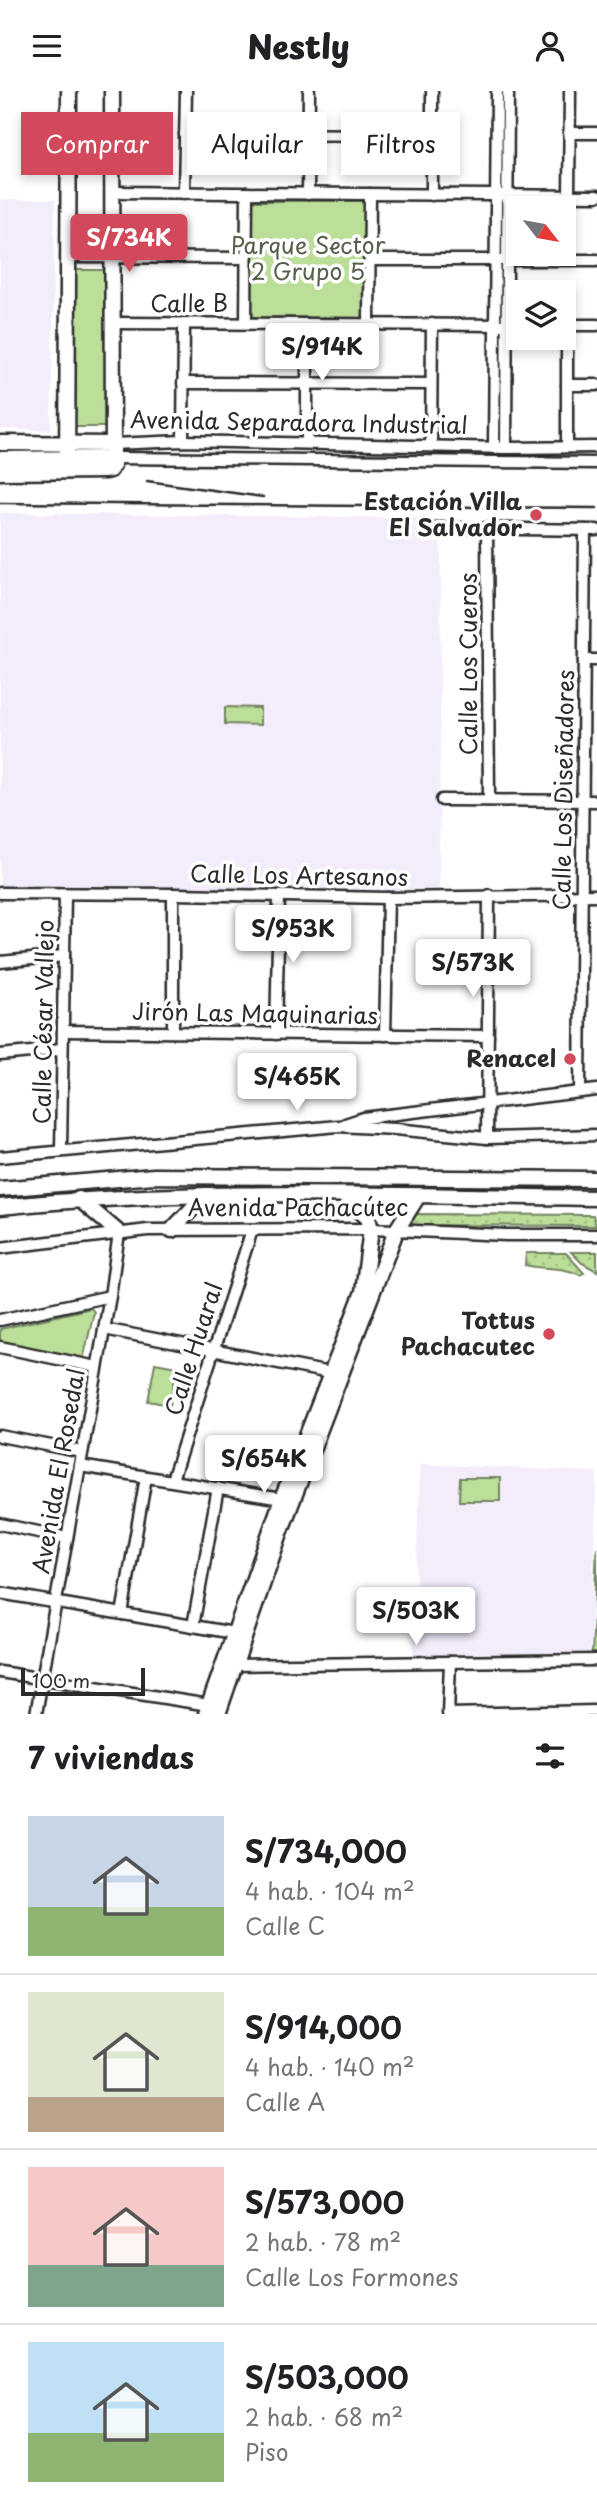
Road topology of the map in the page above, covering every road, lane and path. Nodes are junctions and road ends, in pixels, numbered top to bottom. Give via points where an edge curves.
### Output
1 (69, 91) edge
2 (112, 91) edge
3 (186, 91) edge
4 (309, 91) edge
5 (432, 91) edge
6 (497, 91) edge
7 (508, 91) edge
8 (570, 91) edge
9 (309, 112) edge
10 (432, 112) edge
11 (569, 133) junction
12 (597, 133) edge
13 (185, 134) joint
14 (308, 175) edge
15 (432, 175) edge
16 (113, 192) junction
17 (184, 193) junction
18 (247, 193) junction
19 (308, 194) junction
20 (370, 194) junction
21 (432, 195) junction
22 (495, 195) junction
23 (508, 195) junction
24 (569, 196) joint
25 (576, 196) edge
26 (597, 196) edge
27 (68, 257) junction
28 (112, 258) junction
29 (246, 258) junction
30 (370, 260) junction
31 (576, 260) edge
32 (597, 260) edge
33 (494, 261) junction
34 (506, 261) edge
35 (111, 323) junction
36 (184, 323) junction
37 (246, 323) junction
38 (307, 324) junction
39 (369, 324) junction
40 (432, 324) junction
41 (495, 325) junction
42 (506, 325) edge
43 (576, 325) edge
44 (597, 325) edge
45 (511, 350) edge
46 (566, 350) edge
47 (307, 382) junction
48 (183, 383) junction
49 (431, 384) junction
50 (567, 385) junction
51 (597, 385) edge
52 (183, 441) junction
53 (0, 443) edge
54 (307, 443) junction
55 (431, 446) junction
56 (568, 446) junction
57 (597, 447) edge
58 (494, 448) junction
59 (506, 448) junction
60 (68, 457) junction
61 (112, 457) junction
62 (0, 459) edge
63 (597, 463) edge
64 (0, 472) edge
65 (428, 528) dead end
66 (487, 528) junction
67 (585, 530) junction
68 (597, 530) edge
69 (584, 660) junction
70 (597, 660) edge
71 (442, 800) dead end
72 (489, 800) junction
73 (583, 801) junction
74 (597, 801) edge
75 (0, 893) edge
76 (65, 894) junction
77 (173, 894) junction
78 (489, 895) junction
79 (582, 895) junction
80 (597, 895) edge
81 (279, 897) junction
82 (388, 898) junction
83 (64, 956) junction
84 (0, 962) edge
85 (63, 1031) junction
86 (173, 1032) junction
87 (276, 1034) junction
88 (385, 1035) junction
89 (488, 1037) junction
90 (62, 1049) junction
91 (0, 1055) edge
92 (597, 1090) edge
93 (580, 1092) junction
94 (487, 1104) junction
95 (338, 1126) junction
96 (597, 1135) edge
97 (487, 1138) junction
98 (61, 1151) junction
99 (0, 1157) edge
100 (304, 1175) junction
101 (597, 1179) edge
102 (0, 1189) edge
103 (205, 1195) junction
104 (304, 1195) junction
105 (343, 1195) junction
106 (418, 1196) junction
107 (597, 1198) edge
108 (79, 1199) junction
109 (0, 1207) edge
110 (371, 1229) junction
111 (172, 1230) junction
112 (252, 1230) junction
113 (396, 1231) junction
114 (119, 1233) junction
115 (597, 1235) edge
116 (0, 1248) edge
117 (369, 1251) junction
118 (388, 1253) junction
119 (110, 1296) junction
120 (0, 1320) edge
121 (104, 1329) junction
122 (0, 1347) edge
123 (214, 1351) junction
124 (97, 1367) junction
125 (330, 1373) junction
126 (0, 1436) edge
127 (82, 1452) junction
128 (80, 1466) junction
129 (146, 1476) junction
130 (172, 1481) junction
131 (218, 1488) junction
132 (282, 1499) junction
133 (0, 1524) edge
134 (67, 1538) junction
135 (0, 1593) edge
136 (55, 1604) junction
137 (122, 1614) junction
138 (193, 1626) junction
139 (234, 1633) junction
140 (597, 1660) edge
141 (450, 1662) junction
142 (235, 1665) junction
143 (0, 1672) edge
144 (42, 1678) junction
145 (211, 1711) edge
146 (597, 1711) edge
147 (36, 1714) edge
148 (449, 1714) edge

1 - 27 main road
2 - 16 main road
3 - 13 street
4 - 9 street
5 - 10 street
6 - 22 street
7 - 23 street
8 - 11 street
11 - 12 street
11 - 24 street
13 - 17 street
14 - 19 street
15 - 21 street
16 - 17 street
16 - 28 main road
17 - 18 street
18 - 19 street
18 - 29 street
19 - 20 street
20 - 21 street
20 - 30 street
21 - 22 street
22 - 23 street
22 - 33 street
23 - 24 street
25 - 26 street
27 - 28 street
27 - 60 main road
28 - 29 street
28 - 35 main road
29 - 37 street
30 - 33 street
30 - 39 street
31 - 32 street
33 - 34 street
33 - 41 street
35 - 36 street, Calle B
35 - 61 main road
36 - 37 street, Calle B
36 - 48 street
37 - 38 street, Calle B
38 - 39 street, Calle B
38 - 47 street
39 - 40 street, Calle B
40 - 41 street, Calle B
40 - 49 street
41 - 42 street, Calle B
41 - 58 street
43 - 44 street
45 - 59 street
46 - 50 street
47 - 48 street
47 - 49 street
47 - 54 street
48 - 52 street
49 - 55 street
50 - 51 street
50 - 56 street
52 - 54 street, Avenida Separadora Industrial
52 - 61 street, Avenida Separadora Industrial
53 - 60 main road, Avenida Separadora Industrial
54 - 55 street, Avenida Separadora Industrial
55 - 58 street, Avenida Separadora Industrial
56 - 57 street, Avenida Separadora Industrial
56 - 59 street, Avenida Separadora Industrial
58 - 59 street, Avenida Separadora Industrial
60 - 61 main road, Avenida Separadora Industrial
60 - 62 main road, Avenida Separadora Industrial
60 - 64 main road, Avenida Separadora Industrial
61 - 63 street, Avenida Separadora Industrial
65 - 66 street
66 - 67 street
66 - 72 street, Calle Los Cueros
67 - 68 street
67 - 69 street, Calle Los Diseñadores
69 - 70 street
69 - 73 street, Calle Los Diseñadores
71 - 72 street
72 - 73 street
73 - 74 street
73 - 79 street, Calle Los Diseñadores
75 - 76 street, Calle Los Artesanos
76 - 77 street, Calle Los Artesanos
76 - 83 street, Calle César Vallejo
77 - 81 street, Calle Los Artesanos
77 - 86 street
78 - 79 street, Calle Los Artesanos
78 - 82 street, Calle Los Artesanos
78 - 89 street
79 - 80 street, Calle Los Artesanos
79 - 93 street, Calle Los Diseñadores
81 - 82 street, Calle Los Artesanos
81 - 87 street
82 - 88 street
83 - 84 street
83 - 85 street, Calle César Vallejo
85 - 86 street, Jirón Las Maquinarias
85 - 90 street, Calle César Vallejo
86 - 87 street, Jirón Las Maquinarias
87 - 88 street, Jirón Las Maquinarias
88 - 89 street, Jirón Las Maquinarias
89 - 94 street
90 - 91 street
90 - 98 street, Calle César Vallejo
92 - 93 street
93 - 94 street
94 - 95 street via 363,1118
94 - 97 street
95 - 97 street
95 - 98 street
96 - 97 street
98 - 99 street
100 - 101 main road, Avenida Pachacútec
100 - 102 main road, Avenida Pachacútec via 154,1175
100 - 104 main road
103 - 104 main road, Avenida Pachacútec
103 - 108 main road, Avenida Pachacútec
103 - 111 main road
104 - 105 main road, Avenida Pachacútec
105 - 106 main road, Avenida Pachacútec
105 - 110 main road via 368,1218
106 - 107 main road, Avenida Pachacútec
106 - 113 main road
108 - 109 main road, Avenida Pachacútec
108 - 114 main road
110 - 112 street, Avenida Pachacútec
110 - 113 street, Avenida Pachacútec
110 - 117 main road
111 - 112 street, Avenida Pachacútec
111 - 114 street, Avenida Pachacútec
112 - 123 street, Calle Huaral
113 - 115 street, Avenida Pachacútec
113 - 118 main road
114 - 116 street, Avenida Pachacútec
114 - 119 street, Avenida El Rosedal
117 - 118 main road
117 - 125 main road via 363,1292
118 - 142 main road via 280,1533
119 - 120 street
119 - 121 street, Avenida El Rosedal
121 - 123 street
121 - 124 street, Avenida El Rosedal
122 - 124 street
123 - 125 street
123 - 130 street, Calle Huaral
124 - 127 street, Avenida El Rosedal
125 - 132 main road
126 - 127 street
127 - 128 street, Avenida El Rosedal
128 - 129 street
128 - 134 street, Avenida El Rosedal
129 - 130 street
129 - 137 street
130 - 131 street
131 - 132 street
131 - 138 street
132 - 139 main road
133 - 134 street
134 - 136 street, Avenida El Rosedal
135 - 136 street
136 - 137 street
136 - 144 street, Avenida El Rosedal
137 - 138 street
138 - 139 street
139 - 145 main road
140 - 141 street
141 - 142 street
141 - 148 street
142 - 145 main road
143 - 144 street
144 - 145 street
144 - 147 street, Avenida El Rosedal
146 - 148 street

